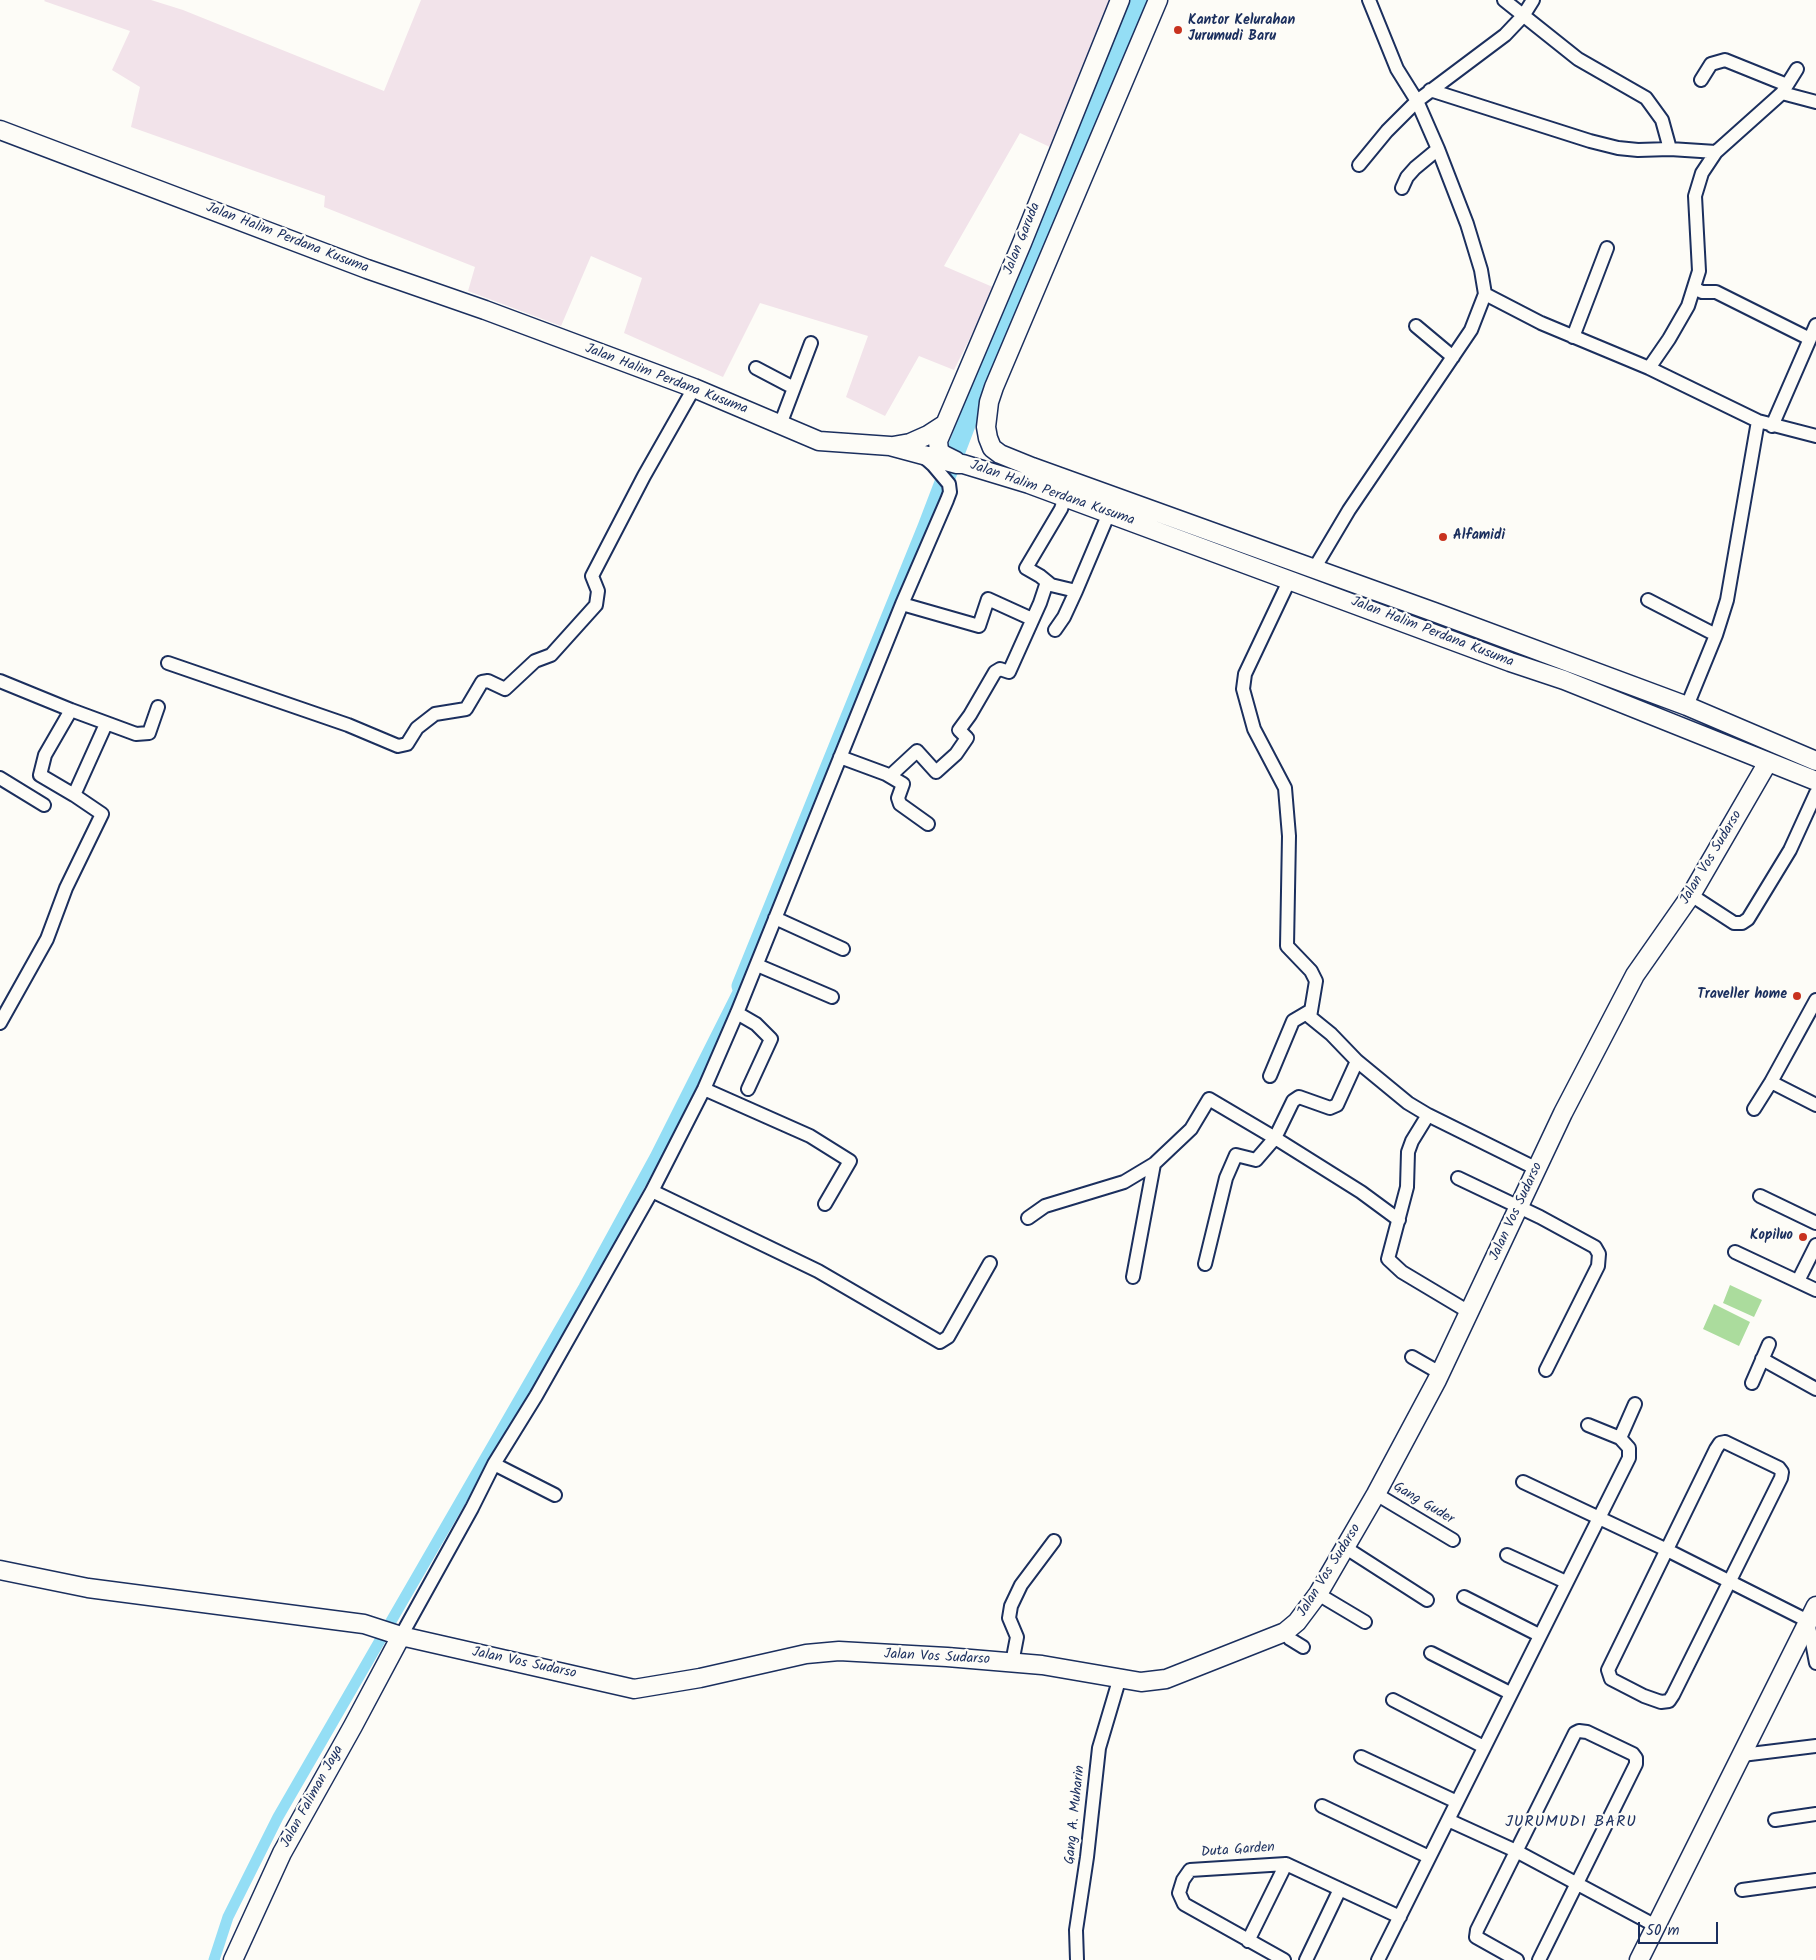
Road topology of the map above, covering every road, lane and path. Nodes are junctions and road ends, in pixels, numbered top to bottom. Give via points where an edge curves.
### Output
1 (1120, 0) edge
2 (1157, 0) edge
3 (1370, 0) edge
4 (1504, 0) edge
5 (1533, 0) edge
6 (1523, 16) junction
7 (1797, 69) dead end
8 (1701, 80) dead end
9 (1784, 89) junction
10 (1430, 90) junction
11 (1417, 101) junction
12 (1816, 102) edge
13 (0, 130) edge
14 (1438, 149) junction
15 (1670, 149) junction
16 (1716, 152) junction
17 (1359, 165) dead end
18 (1402, 188) dead end
19 (1607, 248) dead end
20 (1694, 288) junction
21 (1485, 294) junction
22 (1816, 325) edge
23 (1416, 326) dead end
24 (1573, 337) junction
25 (1810, 339) junction
26 (811, 343) dead end
27 (1453, 357) junction
28 (756, 368) dead end
29 (1648, 368) junction
30 (694, 388) junction
31 (794, 388) junction
32 (1758, 421) junction
33 (945, 424) junction
34 (780, 425) junction
35 (1772, 426) junction
36 (1816, 436) edge
37 (890, 446) junction
38 (952, 463) junction
39 (1065, 497) junction
40 (1109, 513) junction
41 (1314, 569) junction
42 (1290, 579) junction
43 (1047, 582) junction
44 (1076, 591) junction
45 (1648, 600) dead end
46 (902, 604) junction
47 (1434, 612) junction
48 (1032, 618) junction
49 (1055, 630) dead end
50 (1428, 631) junction
51 (1716, 635) junction
52 (1517, 643) junction
53 (1510, 662) junction
54 (168, 663) dead end
55 (0, 680) edge
56 (1687, 706) junction
57 (158, 707) dead end
58 (72, 710) junction
59 (106, 724) junction
60 (840, 757) junction
61 (1816, 761) edge
62 (1768, 762) junction
63 (890, 776) junction
64 (0, 778) edge
65 (1816, 781) edge
66 (1816, 793) edge
67 (74, 794) junction
68 (44, 805) dead end
69 (928, 824) dead end
70 (1691, 895) junction
71 (775, 918) junction
72 (843, 949) dead end
73 (757, 965) junction
74 (832, 998) dead end
75 (1816, 1000) edge
76 (1310, 1011) junction
77 (737, 1013) junction
78 (1812, 1017) edge
79 (0, 1023) edge
80 (1357, 1061) junction
81 (1270, 1076) dead end
82 (1771, 1082) junction
83 (748, 1088) dead end
84 (704, 1089) junction
85 (1816, 1105) edge
86 (1754, 1108) dead end
87 (1428, 1115) junction
88 (1275, 1138) junction
89 (1154, 1164) junction
90 (1537, 1169) junction
91 (1458, 1178) dead end
92 (652, 1191) junction
93 (1760, 1196) dead end
94 (825, 1204) dead end
95 (1518, 1208) junction
96 (1028, 1218) dead end
97 (1399, 1220) junction
98 (1816, 1224) edge
99 (1816, 1244) edge
100 (1735, 1252) dead end
101 (990, 1263) dead end
102 (1205, 1264) dead end
103 (1133, 1277) dead end
104 (1798, 1281) junction
105 (1816, 1290) edge
106 (1469, 1312) junction
107 (1769, 1344) dead end
108 (1412, 1357) dead end
109 (1762, 1359) junction
110 (1546, 1370) dead end
111 (1440, 1373) junction
112 (1752, 1383) dead end
113 (1816, 1389) edge
114 (1635, 1404) dead end
115 (1588, 1425) dead end
116 (1620, 1438) junction
117 (494, 1464) junction
118 (1523, 1482) dead end
119 (1376, 1494) junction
120 (554, 1495) dead end
121 (1599, 1518) junction
122 (1453, 1540) dead end
123 (1054, 1542) dead end
124 (1346, 1548) junction
125 (1667, 1550) junction
126 (1507, 1555) dead end
127 (0, 1570) edge
128 (1566, 1582) junction
129 (1728, 1582) junction
130 (1318, 1594) junction
131 (1464, 1597) dead end
132 (1427, 1600) dead end
133 (1812, 1613) edge
134 (1365, 1622) dead end
135 (1285, 1632) junction
136 (391, 1633) junction
137 (1539, 1635) junction
138 (1303, 1647) dead end
139 (1431, 1653) dead end
140 (1816, 1662) edge
141 (1012, 1663) junction
142 (1120, 1677) junction
143 (1510, 1693) junction
144 (1394, 1700) dead end
145 (1816, 1746) edge
146 (1484, 1747) junction
147 (1742, 1755) junction
148 (1361, 1757) dead end
149 (1456, 1802) junction
150 (1322, 1806) dead end
151 (1816, 1814) edge
152 (1448, 1820) junction
153 (1775, 1820) dead end
154 (1516, 1851) junction
155 (1429, 1857) junction
156 (1286, 1864) junction
157 (1816, 1880) edge
158 (1578, 1883) junction
159 (1340, 1889) junction
160 (1742, 1890) dead end
161 (1400, 1917) junction
162 (1656, 1926) junction
163 (1248, 1940) junction
164 (233, 1960) edge
165 (1076, 1960) edge
166 (1284, 1960) edge
167 (1306, 1960) edge
168 (1378, 1960) edge
169 (1517, 1960) edge
170 (1539, 1960) edge
171 (1639, 1960) edge

1 - 33 main road, Jalan Garuda
2 - 41 main road, Jalan Halim Perdana Kusuma via 994,387 986,427 988,438 992,448 1000,454 1032,467
3 - 11 street via 1397,69
4 - 6 street
5 - 6 street
6 - 10 street via 1505,35
6 - 15 street via 1578,59 1646,98 1662,120
7 - 9 street
8 - 9 street via 1711,64 1725,60
9 - 12 street
9 - 16 street
10 - 11 street
10 - 15 street via 1590,142 1638,150
11 - 14 street
11 - 17 street via 1386,131
13 - 30 main road, Jalan Halim Perdana Kusuma via 368,270
14 - 18 street via 1415,168
14 - 21 street via 1467,224
15 - 16 street
16 - 20 street via 1702,173 1695,196 1700,271
19 - 24 street
20 - 25 street via 1702,292 1716,292
20 - 29 street via 1688,306
21 - 24 street
21 - 27 street via 1471,330
22 - 25 street
23 - 27 street
24 - 29 street
25 - 35 street
26 - 31 street
27 - 41 street via 1349,510
28 - 31 street
29 - 32 street
30 - 34 main road, Jalan Halim Perdana Kusuma
30 - 54 street via 592,576 598,591 596,605 551,655 535,662 504,689 488,681 482,682 466,709 434,714 417,728 408,744 398,746 348,725
31 - 34 street
32 - 35 street
32 - 51 street via 1729,591
33 - 37 main road via 928,435
33 - 38 main road, Jalan Garuda via 938,441 939,450
34 - 37 main road, Jalan Halim Perdana Kusuma via 819,441
35 - 36 street
37 - 38 main road, Jalan Halim Perdana Kusuma
38 - 39 main road, Jalan Halim Perdana Kusuma via 1003,475
38 - 46 street via 950,492
39 - 40 main road, Jalan Halim Perdana Kusuma
39 - 43 street via 1026,568
40 - 42 main road, Jalan Halim Perdana Kusuma
40 - 44 street
41 - 47 main road, Jalan Halim Perdana Kusuma
42 - 50 main road, Jalan Halim Perdana Kusuma
42 - 76 street via 1245,674 1243,689 1254,729 1285,788 1289,836 1287,946 1311,971 1316,981
43 - 44 street
43 - 48 street
44 - 49 street
45 - 51 street
46 - 48 street via 979,626 988,599
46 - 60 street
47 - 50 main road
47 - 52 main road, Jalan Halim Perdana Kusuma
48 - 63 street via 1008,672 995,672 959,730 967,738 956,754 936,772 917,751
50 - 53 main road, Jalan Halim Perdana Kusuma
51 - 56 street
52 - 53 main road
52 - 56 main road, Jalan Halim Perdana Kusuma
53 - 62 main road, Jalan Halim Perdana Kusuma via 1564,680
55 - 58 street
56 - 61 main road, Jalan Halim Perdana Kusuma
57 - 59 street via 149,733 136,734
58 - 59 street
58 - 67 street via 45,755 40,775
59 - 67 street
60 - 63 street
60 - 71 street via 815,832
62 - 65 main road, Jalan Halim Perdana Kusuma
62 - 70 main road, Jalan Vos Sudarso
63 - 69 street via 903,784 898,798 900,804
64 - 68 street
66 - 70 street via 1790,850 1748,919 1734,923
67 - 79 street via 102,814 66,888 47,939
70 - 90 main road, Jalan Vos Sudarso via 1635,975
71 - 72 street
71 - 73 street
73 - 74 street
73 - 77 street
75 - 78 street
76 - 80 street via 1310,1016
76 - 81 street via 1293,1021
77 - 83 street via 772,1039
77 - 84 street
78 - 82 street
80 - 87 street
80 - 88 street via 1337,1104 1330,1108 1299,1097 1293,1101
82 - 85 street
82 - 86 street
84 - 92 street
84 - 94 street via 810,1136 850,1161
87 - 90 street
87 - 97 street via 1408,1152 1407,1187
88 - 89 street via 1209,1099 1192,1129
88 - 97 street
88 - 102 street via 1256,1160 1236,1154 1226,1178
89 - 96 street via 1124,1182 1045,1206
89 - 103 street
90 - 95 main road, Jalan Vos Sudarso
91 - 95 street
92 - 101 street via 818,1271 940,1342 948,1337
92 - 117 street
93 - 98 street
95 - 106 main road, Jalan Vos Sudarso
95 - 110 street via 1595,1247 1599,1254 1598,1266
97 - 106 street via 1388,1260 1402,1272
99 - 104 street
100 - 104 street
104 - 105 street
106 - 111 main road, Jalan Vos Sudarso
107 - 109 street
108 - 111 street
109 - 112 street
109 - 113 street
111 - 119 main road, Jalan Vos Sudarso
114 - 116 street
115 - 116 street
116 - 121 street via 1629,1448 1629,1458
117 - 120 street
117 - 136 street via 472,1508
118 - 121 street
119 - 122 street, Gang Guder
119 - 124 main road, Jalan Vos Sudarso
121 - 125 street
121 - 128 street
123 - 141 street via 1022,1585 1011,1606 1009,1618 1017,1637
124 - 130 main road, Jalan Vos Sudarso
124 - 132 street
125 - 129 street
125 - 129 street via 1720,1443 1725,1442 1779,1468 1781,1478
125 - 129 street via 1608,1670 1611,1679 1644,1696 1661,1702 1669,1701
126 - 128 street
127 - 136 main road, Jalan Vos Sudarso via 88,1588 364,1624
128 - 137 street
129 - 133 street
130 - 134 street
130 - 135 main road, Jalan Vos Sudarso via 1297,1622
131 - 137 street
133 - 140 street
133 - 147 main road
135 - 138 street
135 - 142 main road, Jalan Vos Sudarso via 1166,1678 1141,1682
136 - 141 main road, Jalan Vos Sudarso via 634,1689 821,1652
136 - 164 main road, Jalan Faliman Jaya via 353,1726 282,1853
137 - 143 street
139 - 143 street
141 - 142 main road, Jalan Vos Sudarso
142 - 165 street, Gang A. Muharin via 1099,1748 1076,1930
143 - 146 street
144 - 146 street
145 - 147 street
146 - 149 street
147 - 162 main road
148 - 149 street
149 - 152 street
150 - 155 street
151 - 153 street
152 - 154 street
152 - 155 street
154 - 158 street
154 - 158 street via 1575,1733 1587,1732 1633,1754 1636,1764
154 - 169 street via 1476,1937
155 - 161 street
156 - 159 street, Duta Garden
156 - 163 street
156 - 163 street, Duta Garden via 1190,1870 1183,1880 1179,1893 1184,1904
157 - 160 street
158 - 162 street
158 - 170 street
159 - 161 street, Duta Garden
159 - 167 street
161 - 168 street
162 - 171 main road
163 - 166 street, Duta Garden

